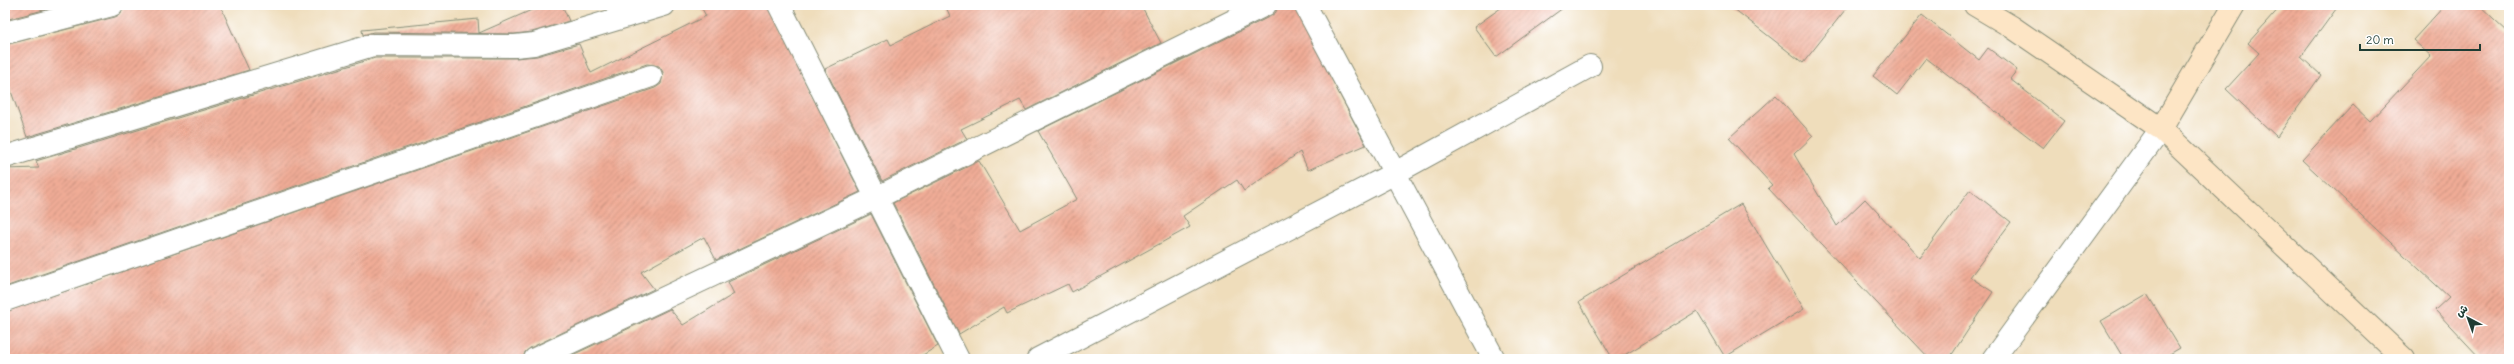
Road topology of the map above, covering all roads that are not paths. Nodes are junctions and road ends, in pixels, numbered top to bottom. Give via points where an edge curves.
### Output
1 (112, 5) edge
2 (664, 5) edge
3 (779, 5) edge
4 (1265, 5) edge
5 (1305, 5) edge
6 (1975, 5) edge
7 (2234, 5) edge
8 (5, 33) edge
9 (1590, 66) dead end
10 (651, 76) dead end
11 (2161, 129) junction
12 (5, 156) edge
13 (1394, 173) junction
14 (876, 198) junction
15 (5, 300) edge
16 (2394, 355) edge
17 (535, 359) edge
18 (958, 359) edge
19 (1038, 359) edge
20 (1493, 359) edge
21 (1993, 359) edge

1 - 8 street
2 - 12 street via 534,44 373,45
3 - 14 street
4 - 14 street
5 - 13 street
6 - 11 main road via 2012,27
7 - 11 main road
9 - 13 street
10 - 15 street
11 - 16 main road
11 - 21 street
13 - 19 street
13 - 20 street
14 - 17 street
14 - 18 street

